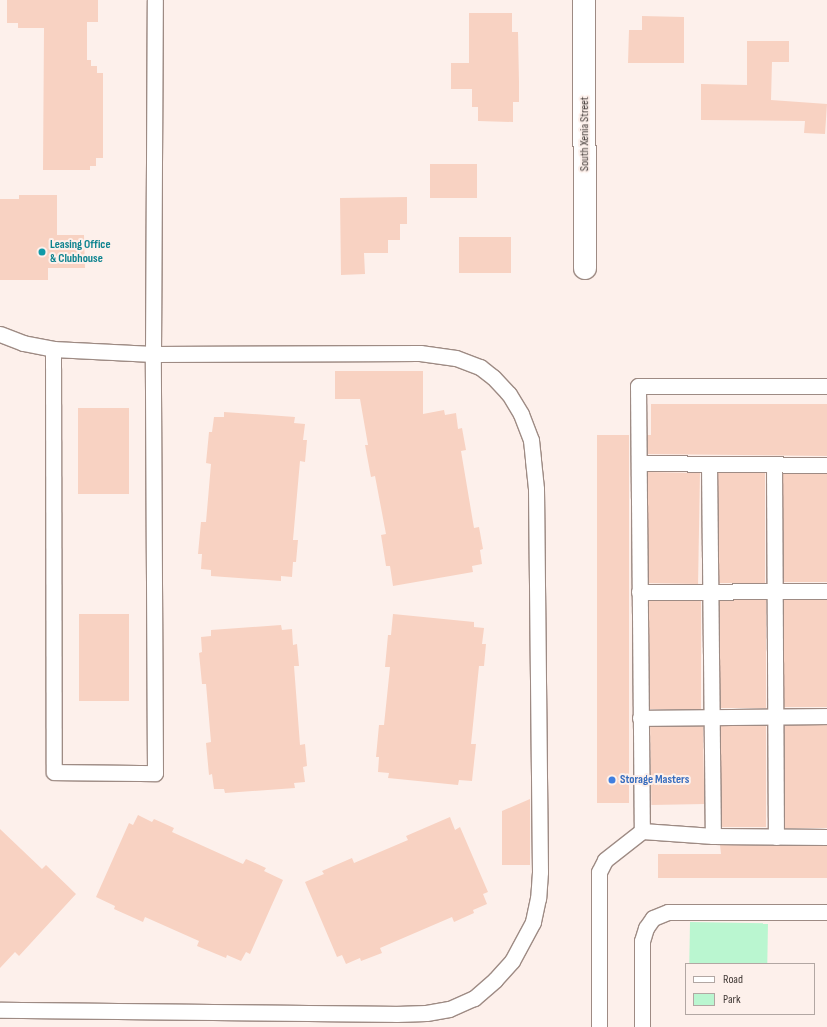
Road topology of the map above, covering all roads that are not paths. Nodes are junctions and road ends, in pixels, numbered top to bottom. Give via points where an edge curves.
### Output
1 (155, 0) edge
2 (584, 0) edge
3 (585, 268) dead end
4 (0, 334) edge
5 (53, 349) junction
6 (153, 354) junction
7 (827, 386) edge
8 (639, 464) junction
9 (709, 464) junction
10 (774, 464) junction
11 (827, 465) edge
12 (640, 592) junction
13 (710, 592) junction
14 (775, 592) junction
15 (827, 592) edge
16 (827, 716) edge
17 (711, 717) junction
18 (776, 717) junction
19 (640, 718) junction
20 (642, 831) junction
21 (712, 836) junction
22 (776, 837) junction
23 (827, 837) edge
24 (827, 912) edge
25 (0, 1010) edge
26 (599, 1027) edge
27 (642, 1027) edge

1 - 6 lane
2 - 3 street, South Xenia Street
4 - 5 lane via 23,343
5 - 6 lane
5 - 6 lane via 54,772 155,773
6 - 25 lane via 438,355 456,358 480,367 509,394 521,414 531,440 536,489 540,872 538,898 532,922 512,961 474,998 450,1009 396,1014
7 - 8 lane via 638,386
8 - 9 lane
8 - 12 lane
9 - 10 lane
9 - 13 lane
10 - 11 lane
10 - 14 lane
12 - 13 lane
12 - 19 lane
13 - 14 lane
13 - 17 lane
14 - 15 lane
14 - 18 lane
16 - 18 lane
17 - 18 lane
17 - 19 lane
17 - 21 lane
18 - 22 lane
19 - 20 lane
20 - 21 lane
20 - 26 lane via 605,860 599,872
21 - 22 lane
22 - 23 lane
24 - 27 lane via 668,912 653,918 646,928 642,941

